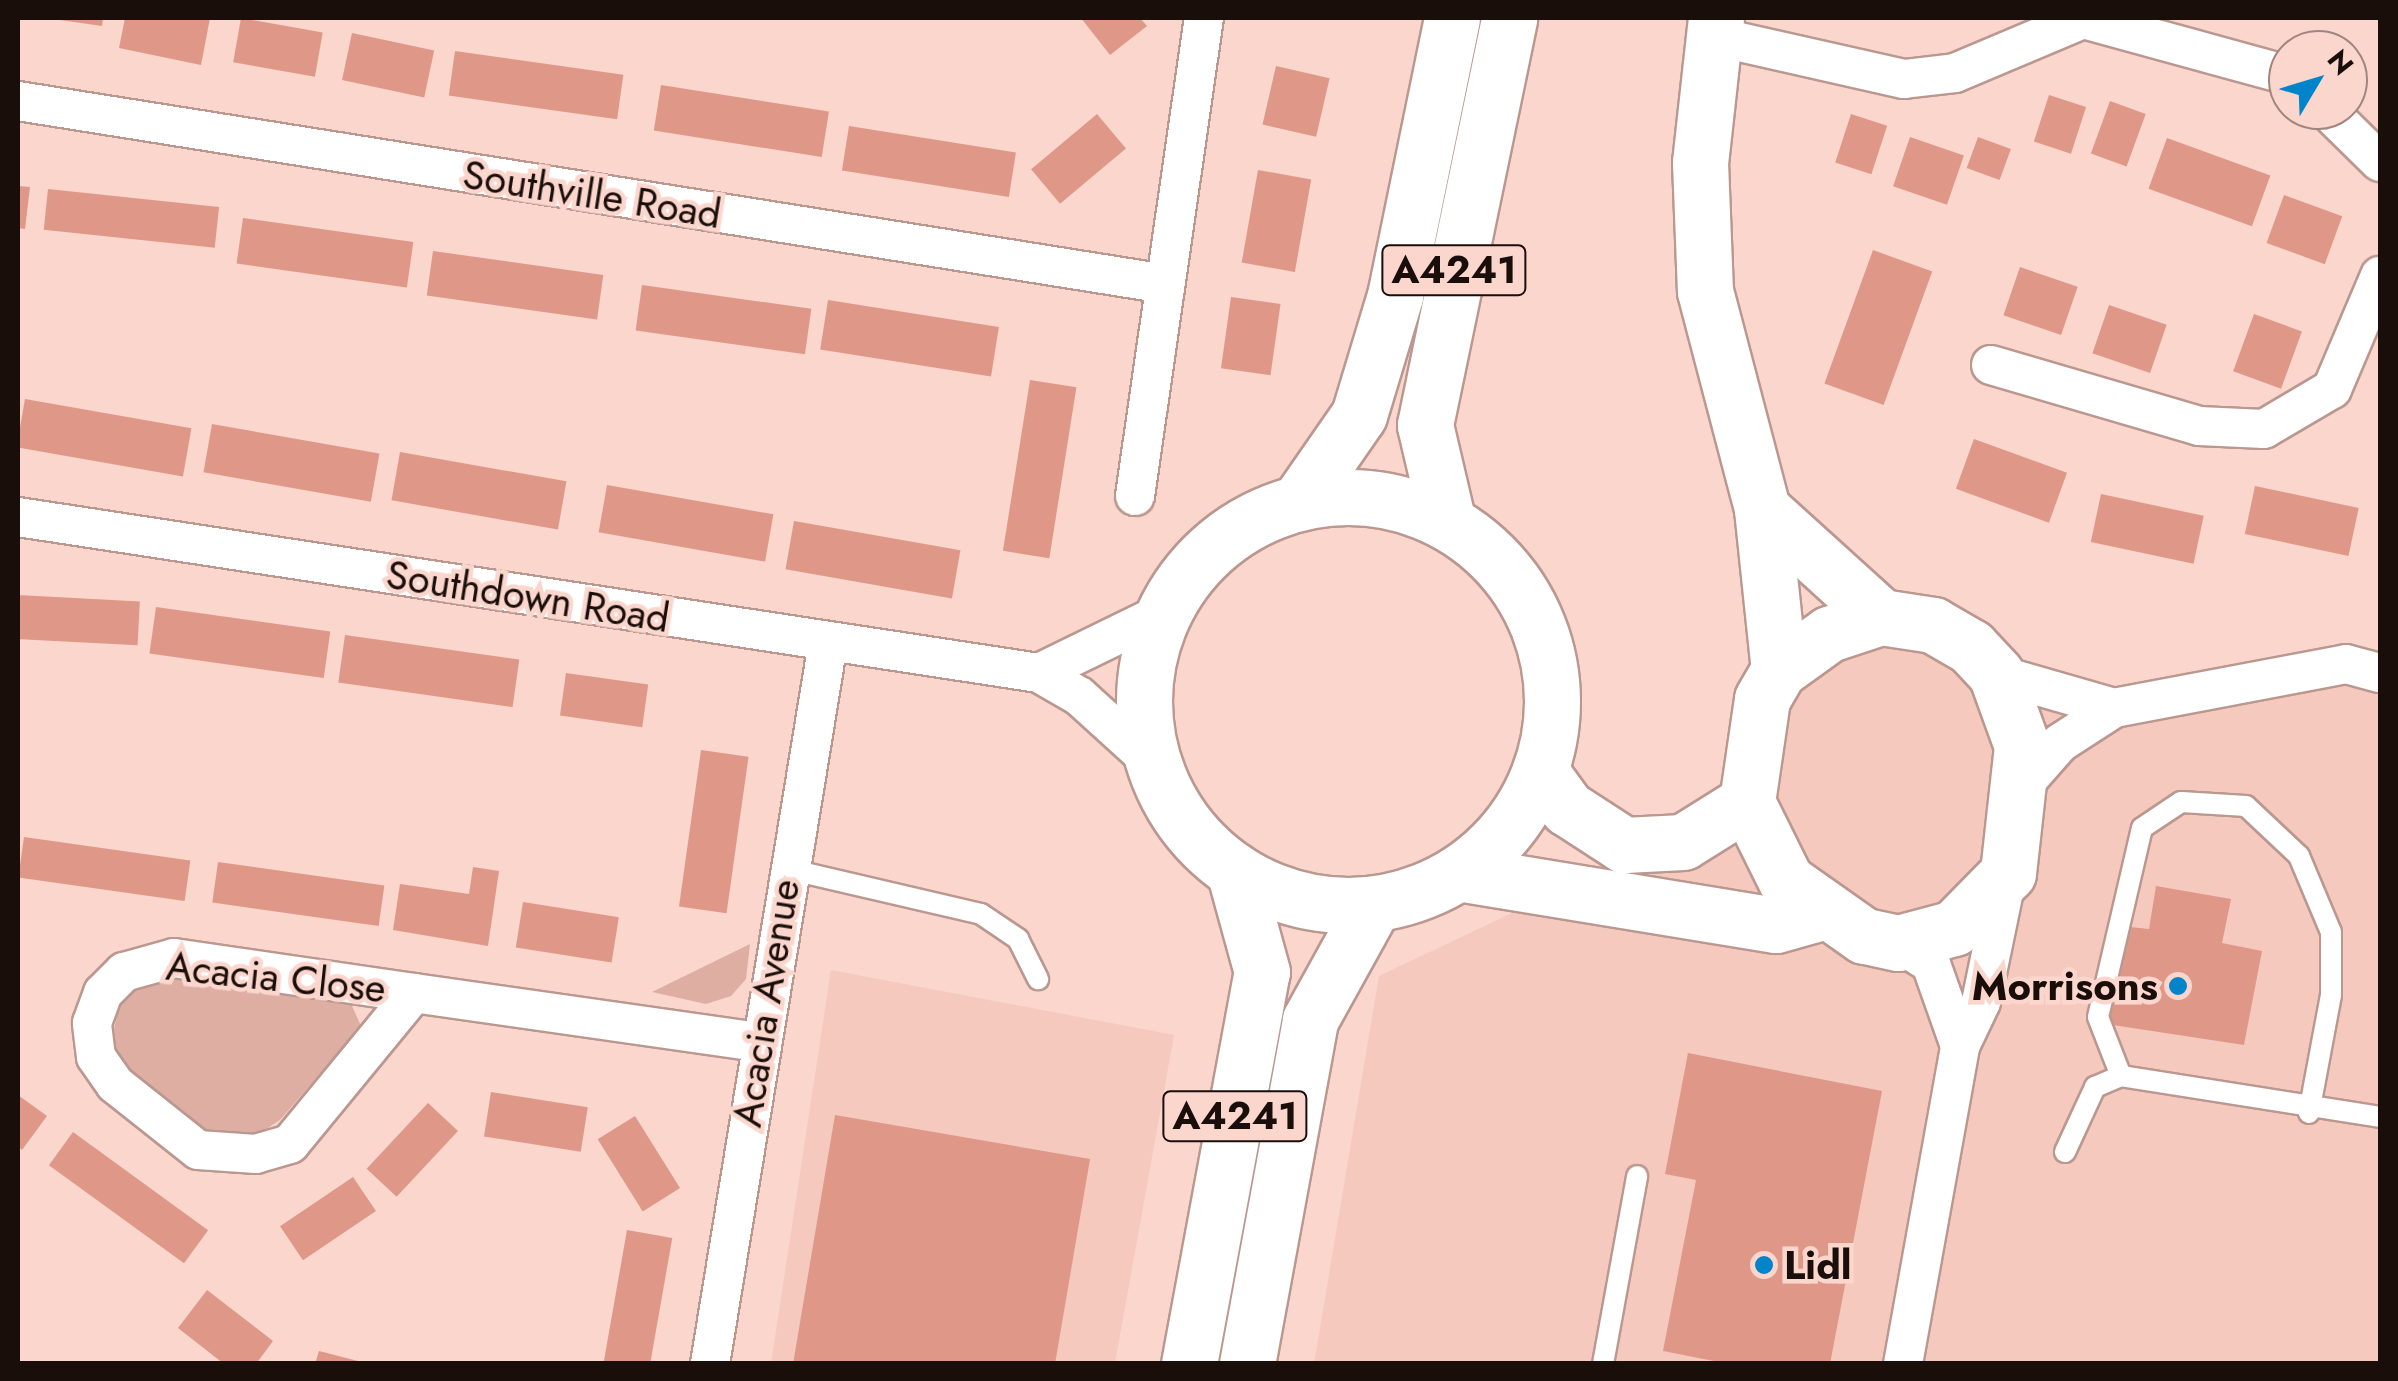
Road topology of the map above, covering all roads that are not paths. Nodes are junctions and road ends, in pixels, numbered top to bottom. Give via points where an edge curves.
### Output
1 (1204, 18) edge
2 (1452, 18) edge
3 (1509, 18) edge
4 (1714, 27) edge
5 (2191, 30) edge
6 (2268, 66) edge
7 (18, 101) edge
8 (2347, 130) edge
9 (2380, 162) edge
10 (2380, 276) edge
11 (1166, 284) junction
12 (1991, 365) dead end
13 (1135, 496) dead end
14 (1298, 502) junction
15 (1762, 509) junction
16 (18, 517) edge
17 (1448, 523) junction
18 (1164, 612) junction
19 (1881, 617) junction
20 (828, 643) junction
21 (1779, 670) junction
22 (2380, 673) edge
23 (1039, 674) junction
24 (1996, 674) junction
25 (2114, 708) junction
26 (1154, 763) junction
27 (1540, 771) junction
28 (2024, 784) junction
29 (1747, 802) junction
30 (788, 869) junction
31 (1234, 870) junction
32 (1458, 873) junction
33 (2008, 873) junction
34 (1374, 904) junction
35 (1822, 912) junction
36 (1898, 944) junction
37 (1038, 978) dead end
38 (414, 992) junction
39 (758, 1042) junction
40 (1960, 1046) junction
41 (2121, 1076) junction
42 (2308, 1113) junction
43 (2380, 1117) edge
44 (2066, 1152) dead end
45 (1637, 1176) dead end
46 (710, 1364) edge
47 (1189, 1364) edge
48 (1246, 1364) edge
49 (1604, 1364) edge
50 (1903, 1364) edge

1 - 11 street
2 - 14 main road, A4241 via 1395,296 1359,415
3 - 17 main road, A4241 via 1425,424
4 - 5 street via 1904,79 1955,73 2083,19
4 - 15 main road via 1700,162 1706,292
5 - 6 street
7 - 11 street, Southville Road
8 - 9 street
10 - 12 street via 2332,389 2264,429 2199,426
11 - 13 street
14 - 17 main road, A4241 via 1375,498
14 - 18 main road, A4241 via 1218,542
15 - 19 main road
15 - 21 main road
16 - 20 street, Southdown Road
17 - 27 main road, A4241 via 1486,550 1540,630 1551,724
18 - 23 street
18 - 26 main road, A4241 via 1144,686
19 - 21 main road via 1828,634
19 - 24 main road via 1933,624
20 - 23 street, Southdown Road
20 - 30 street, Acacia Avenue
21 - 29 main road via 1762,700
22 - 25 street via 2346,664
23 - 26 street, Southdown Road via 1080,696
24 - 25 street
24 - 28 main road via 2014,713
25 - 28 street via 2060,744
26 - 31 main road, A4241 via 1190,829
27 - 29 main road via 1567,808 1624,845 1684,842
27 - 32 main road, A4241 via 1508,828
28 - 33 main road
29 - 35 main road via 1786,881
30 - 37 lane via 981,914 1018,939
30 - 39 street, Acacia Avenue
31 - 34 main road, A4241 via 1278,892
31 - 47 main road, A4241 via 1262,972
32 - 34 main road, A4241
32 - 35 main road via 1776,925
33 - 36 main road via 1954,928
33 - 40 street via 1981,1002
34 - 48 main road, A4241 via 1310,1020
35 - 36 main road
36 - 40 street via 1931,964
38 - 38 street, Acacia Close via 150,961 103,994 92,1022 96,1057 115,1084 198,1150 256,1154 290,1144
38 - 39 street, Acacia Close
39 - 46 street, Acacia Avenue
40 - 50 street
41 - 42 lane
41 - 42 lane via 2098,1017 2142,828 2180,802 2246,806 2300,856 2331,932 2332,995
41 - 44 lane via 2096,1087
42 - 43 lane
45 - 49 lane

